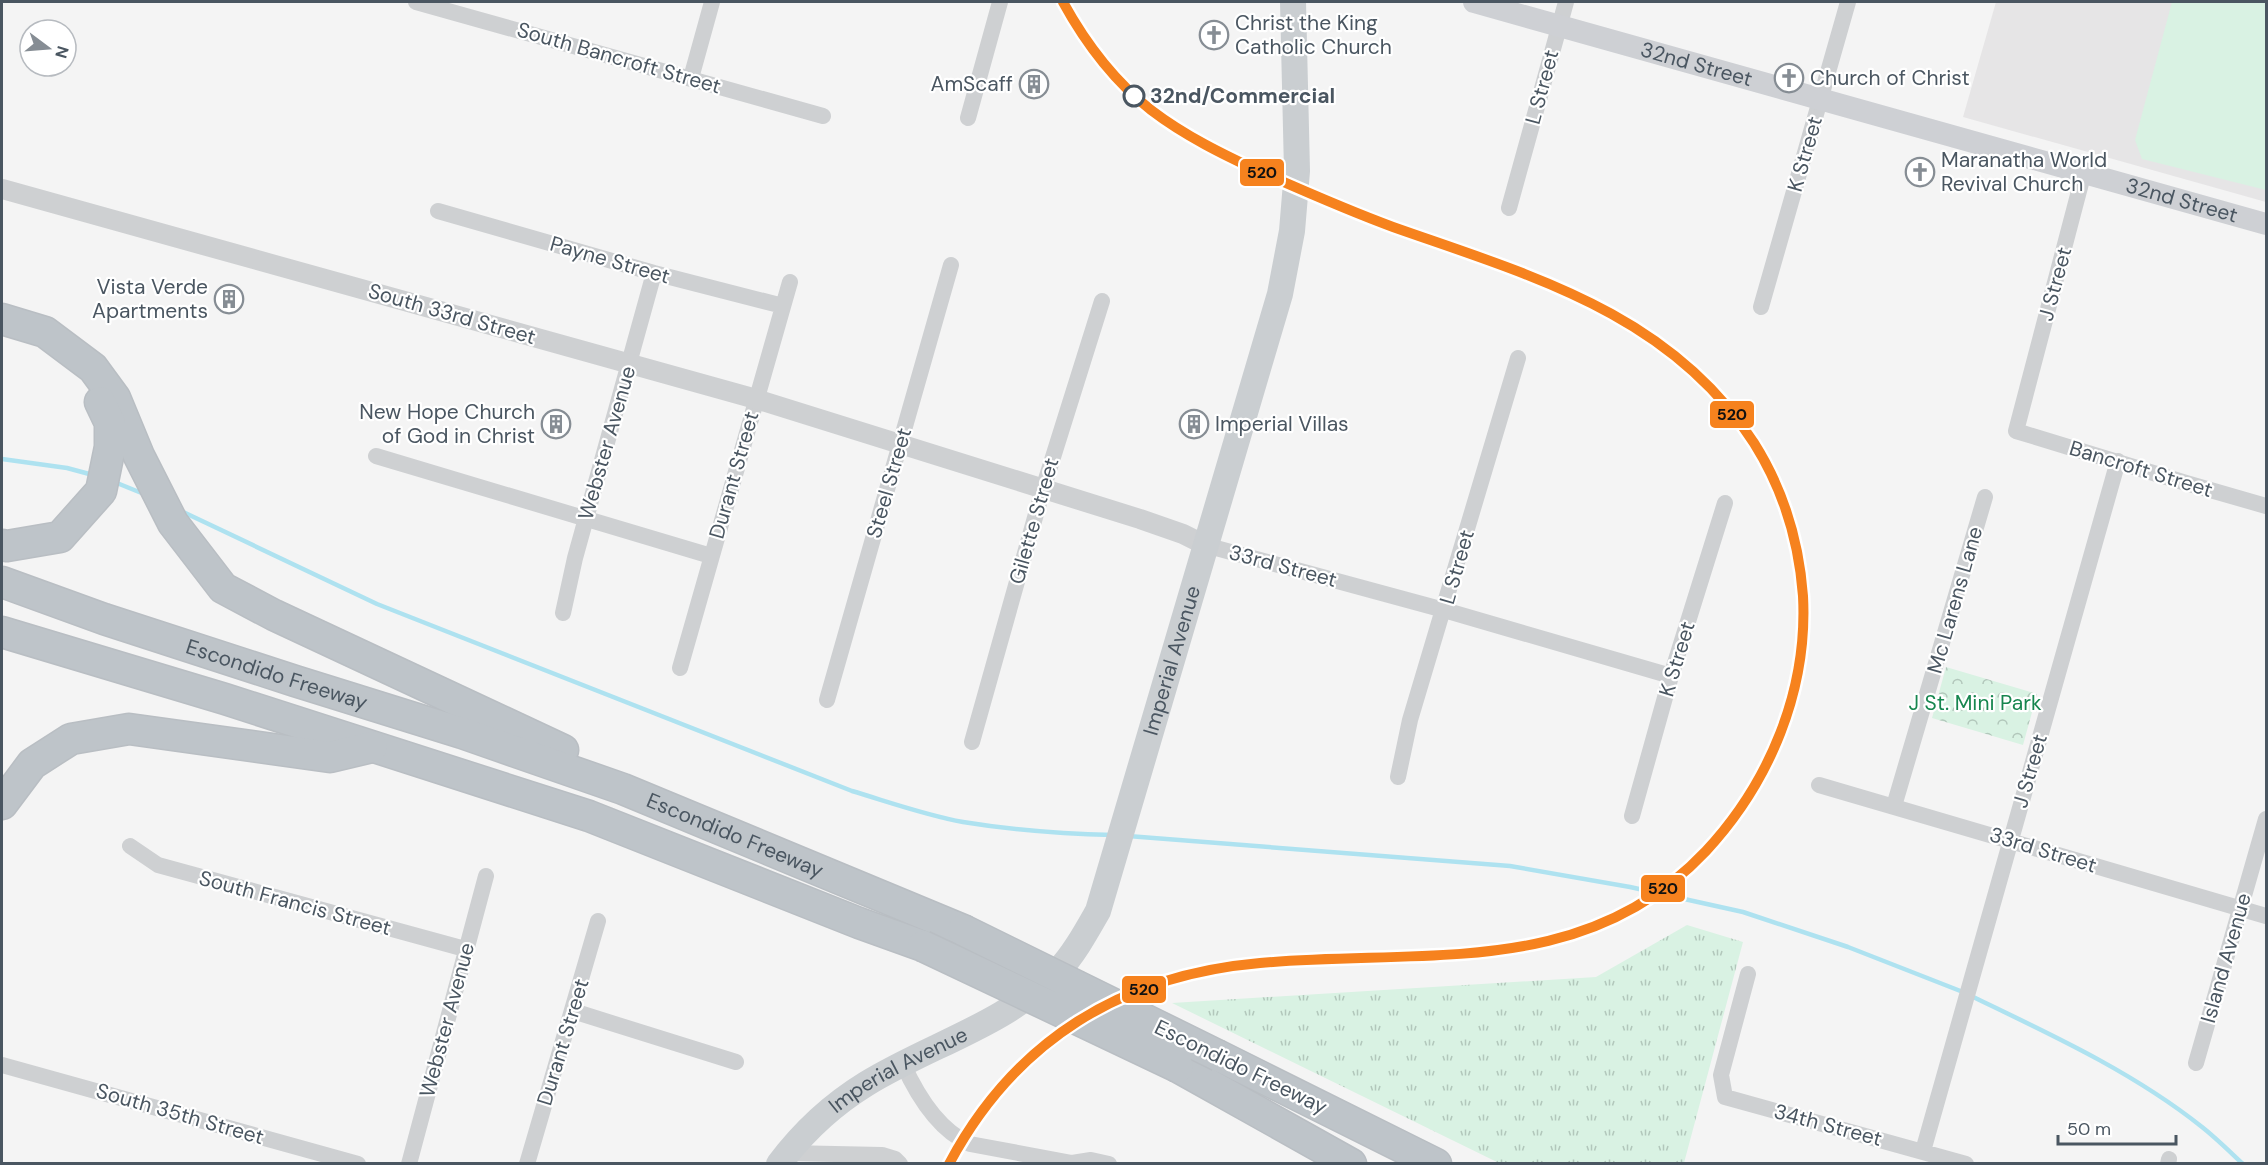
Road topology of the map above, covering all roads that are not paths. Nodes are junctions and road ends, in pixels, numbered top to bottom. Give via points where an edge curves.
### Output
1 (423, 2) edge
2 (712, 2) edge
3 (1000, 2) edge
4 (1293, 2) edge
5 (1474, 2) edge
6 (1566, 2) edge
7 (1848, 2) edge
8 (1559, 26) junction
9 (691, 78) junction
10 (1821, 99) junction
11 (823, 116) dead end
12 (968, 118) dead end
13 (2084, 172) junction
14 (2, 189) edge
15 (1509, 208) dead end
16 (438, 211) dead end
17 (2266, 224) edge
18 (951, 265) dead end
19 (654, 273) junction
20 (790, 282) dead end
21 (1102, 301) dead end
22 (783, 306) junction
23 (1761, 307) dead end
24 (2, 319) edge
25 (2, 338) edge
26 (1518, 358) dead end
27 (630, 364) junction
28 (756, 399) junction
29 (2016, 430) joint
30 (900, 445) junction
31 (376, 456) dead end
32 (2118, 461) junction
33 (1043, 489) junction
34 (1984, 497) dead end
35 (1725, 503) dead end
36 (2266, 506) edge
37 (585, 520) junction
38 (2, 545) edge
39 (1205, 545) junction
40 (711, 556) junction
41 (2, 582) edge
42 (1444, 610) junction
43 (563, 614) dead end
44 (2, 632) edge
45 (680, 668) dead end
46 (1671, 676) junction
47 (827, 700) dead end
48 (972, 742) dead end
49 (373, 747) junction
50 (1398, 777) dead end
51 (1820, 785) dead end
52 (623, 789) junction
53 (2, 804) edge
54 (1894, 806) junction
55 (1632, 816) dead end
56 (2266, 819) edge
57 (2011, 840) junction
58 (130, 846) dead end
59 (486, 876) dead end
60 (2241, 909) junction
61 (2266, 916) edge
62 (598, 921) dead end
63 (465, 949) junction
64 (1748, 974) dead end
65 (573, 1011) junction
66 (736, 1062) dead end
67 (2196, 1063) dead end
68 (903, 1064) junction
69 (2, 1065) edge
70 (1923, 1151) junction
71 (783, 1158) edge
72 (1072, 1163) edge
73 (357, 1164) edge
74 (409, 1164) edge
75 (527, 1164) edge
76 (900, 1164) edge
77 (1109, 1164) edge
78 (1351, 1164) edge
79 (1436, 1164) edge
80 (1966, 1164) edge

1 - 9 street, South Bancroft Street
2 - 9 street
3 - 12 street
4 - 39 main road, Imperial Avenue via 1297,171 1292,231 1280,294
5 - 8 main road, 32nd Street
6 - 8 street, L Street
7 - 10 street, K Street
8 - 10 main road, 32nd Street
8 - 15 street, L Street
9 - 11 street, South Bancroft Street
10 - 13 main road, 32nd Street
10 - 23 street, K Street
13 - 17 main road, 32nd Street
13 - 29 street, J Street
14 - 27 street, South 33rd Street
16 - 19 street, Payne Street
18 - 30 street, Steel Street
19 - 22 street, Payne Street
19 - 27 street, Webster Avenue
20 - 22 street, Durant Street
21 - 33 street, Gilette Street
22 - 28 street, Durant Street
24 - 52 highway via 45,332 93,368 115,398 173,523 223,588 568,752
25 - 38 highway via 45,350 91,383 110,423 110,447 101,491 60,537
26 - 42 street, L Street
27 - 28 street, South 33rd Street
27 - 37 street, Webster Avenue
28 - 30 street, South 33rd Street
28 - 40 street, Durant Street
29 - 32 street, Bancroft Street
30 - 33 street, 33rd Street
30 - 47 street, Steel Street
31 - 37 street
32 - 36 street, Bancroft Street
32 - 57 street, J Street
33 - 39 street, 33rd Street via 1173,530
33 - 48 street, Gilette Street
34 - 54 street, Mc Larens Lane
35 - 46 street, K Street
37 - 40 street
37 - 43 street, Webster Avenue
39 - 42 street, 33rd Street
39 - 68 main road, Imperial Avenue via 1098,911 1083,937 1059,970 1035,992 989,1022
40 - 45 street, Durant Street
41 - 52 highway, Escondido Freeway
42 - 46 street, 33rd Street
42 - 50 street, L Street via 1410,720
44 - 49 highway, Escondido Freeway
46 - 55 street, K Street
49 - 53 highway via 330,757 129,729 71,739 32,764
49 - 78 highway, Escondido Freeway, bridge via 589,816 923,946 1178,1067
51 - 54 street, 33rd Street
52 - 79 highway, Escondido Freeway, bridge via 963,930
54 - 57 street, 33rd Street
56 - 60 street, Island Avenue
57 - 60 street, 33rd Street
57 - 70 street, J Street
58 - 63 street, South Francis Street via 158,865
59 - 63 street, Webster Avenue
60 - 61 street, 33rd Street
60 - 67 street, Island Avenue
62 - 65 street, Durant Street
63 - 74 street, Webster Avenue
64 - 70 street, 34th Street via 1721,1075 1725,1097
65 - 66 street
65 - 75 street, Durant Street
68 - 71 main road, Imperial Avenue via 865,1084 826,1113
68 - 72 street via 913,1086 942,1125 962,1140
69 - 73 street, South 35th Street
70 - 80 street, 34th Street
71 - 76 street via 882,1155
72 - 77 street via 1091,1160

